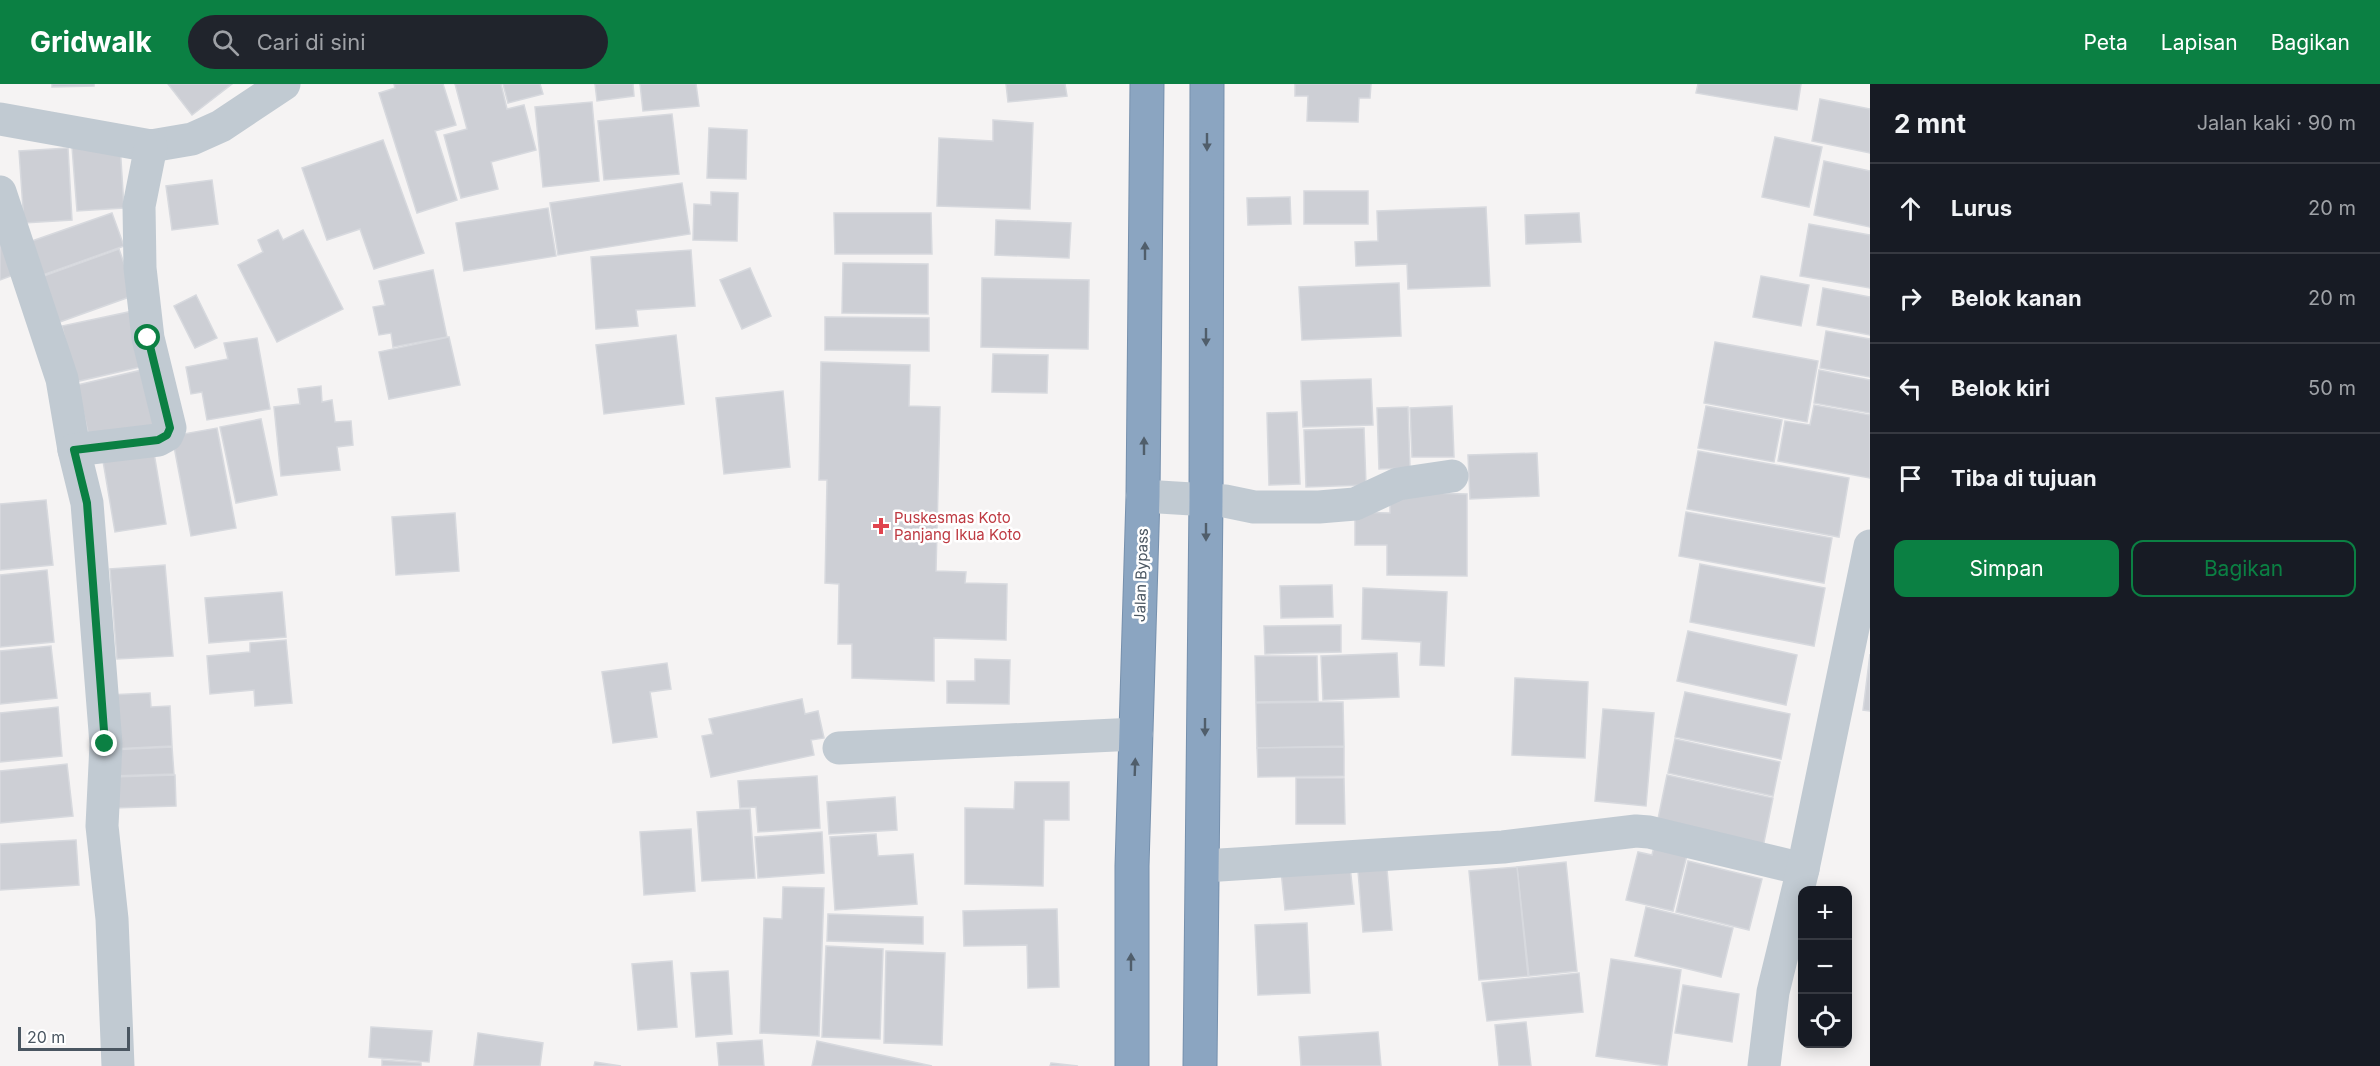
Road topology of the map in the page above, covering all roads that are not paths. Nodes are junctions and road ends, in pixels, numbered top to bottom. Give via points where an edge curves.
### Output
1 (284, 84) edge
2 (1147, 84) edge
3 (1207, 84) edge
4 (0, 119) edge
5 (151, 146) junction
6 (0, 192) edge
7 (74, 450) junction
8 (1452, 476) dead end
9 (1143, 496) junction
10 (1206, 500) junction
11 (1870, 546) edge
12 (1136, 734) junction
13 (839, 748) dead end
14 (1204, 866) junction
15 (1803, 869) junction
16 (118, 1066) edge
17 (1132, 1066) edge
18 (1200, 1066) edge
19 (1764, 1066) edge

1 - 5 street via 221,126 192,139
9 -> 2 highway, Jalan Bypass
3 -> 10 highway
4 - 5 street
5 - 7 street via 139,206 140,268 148,338 170,428 158,440
6 - 7 street via 62,379
7 - 16 street via 87,503 105,744 102,826 112,919
8 - 10 street via 1398,484 1355,504 1254,507
9 - 10 street
9 - 12 highway, Jalan Bypass
10 -> 14 highway
11 - 15 street
12 - 13 street
17 -> 12 highway, Jalan Bypass
14 - 15 street via 1503,847 1636,831
14 - 18 highway
15 - 19 street via 1773,992

